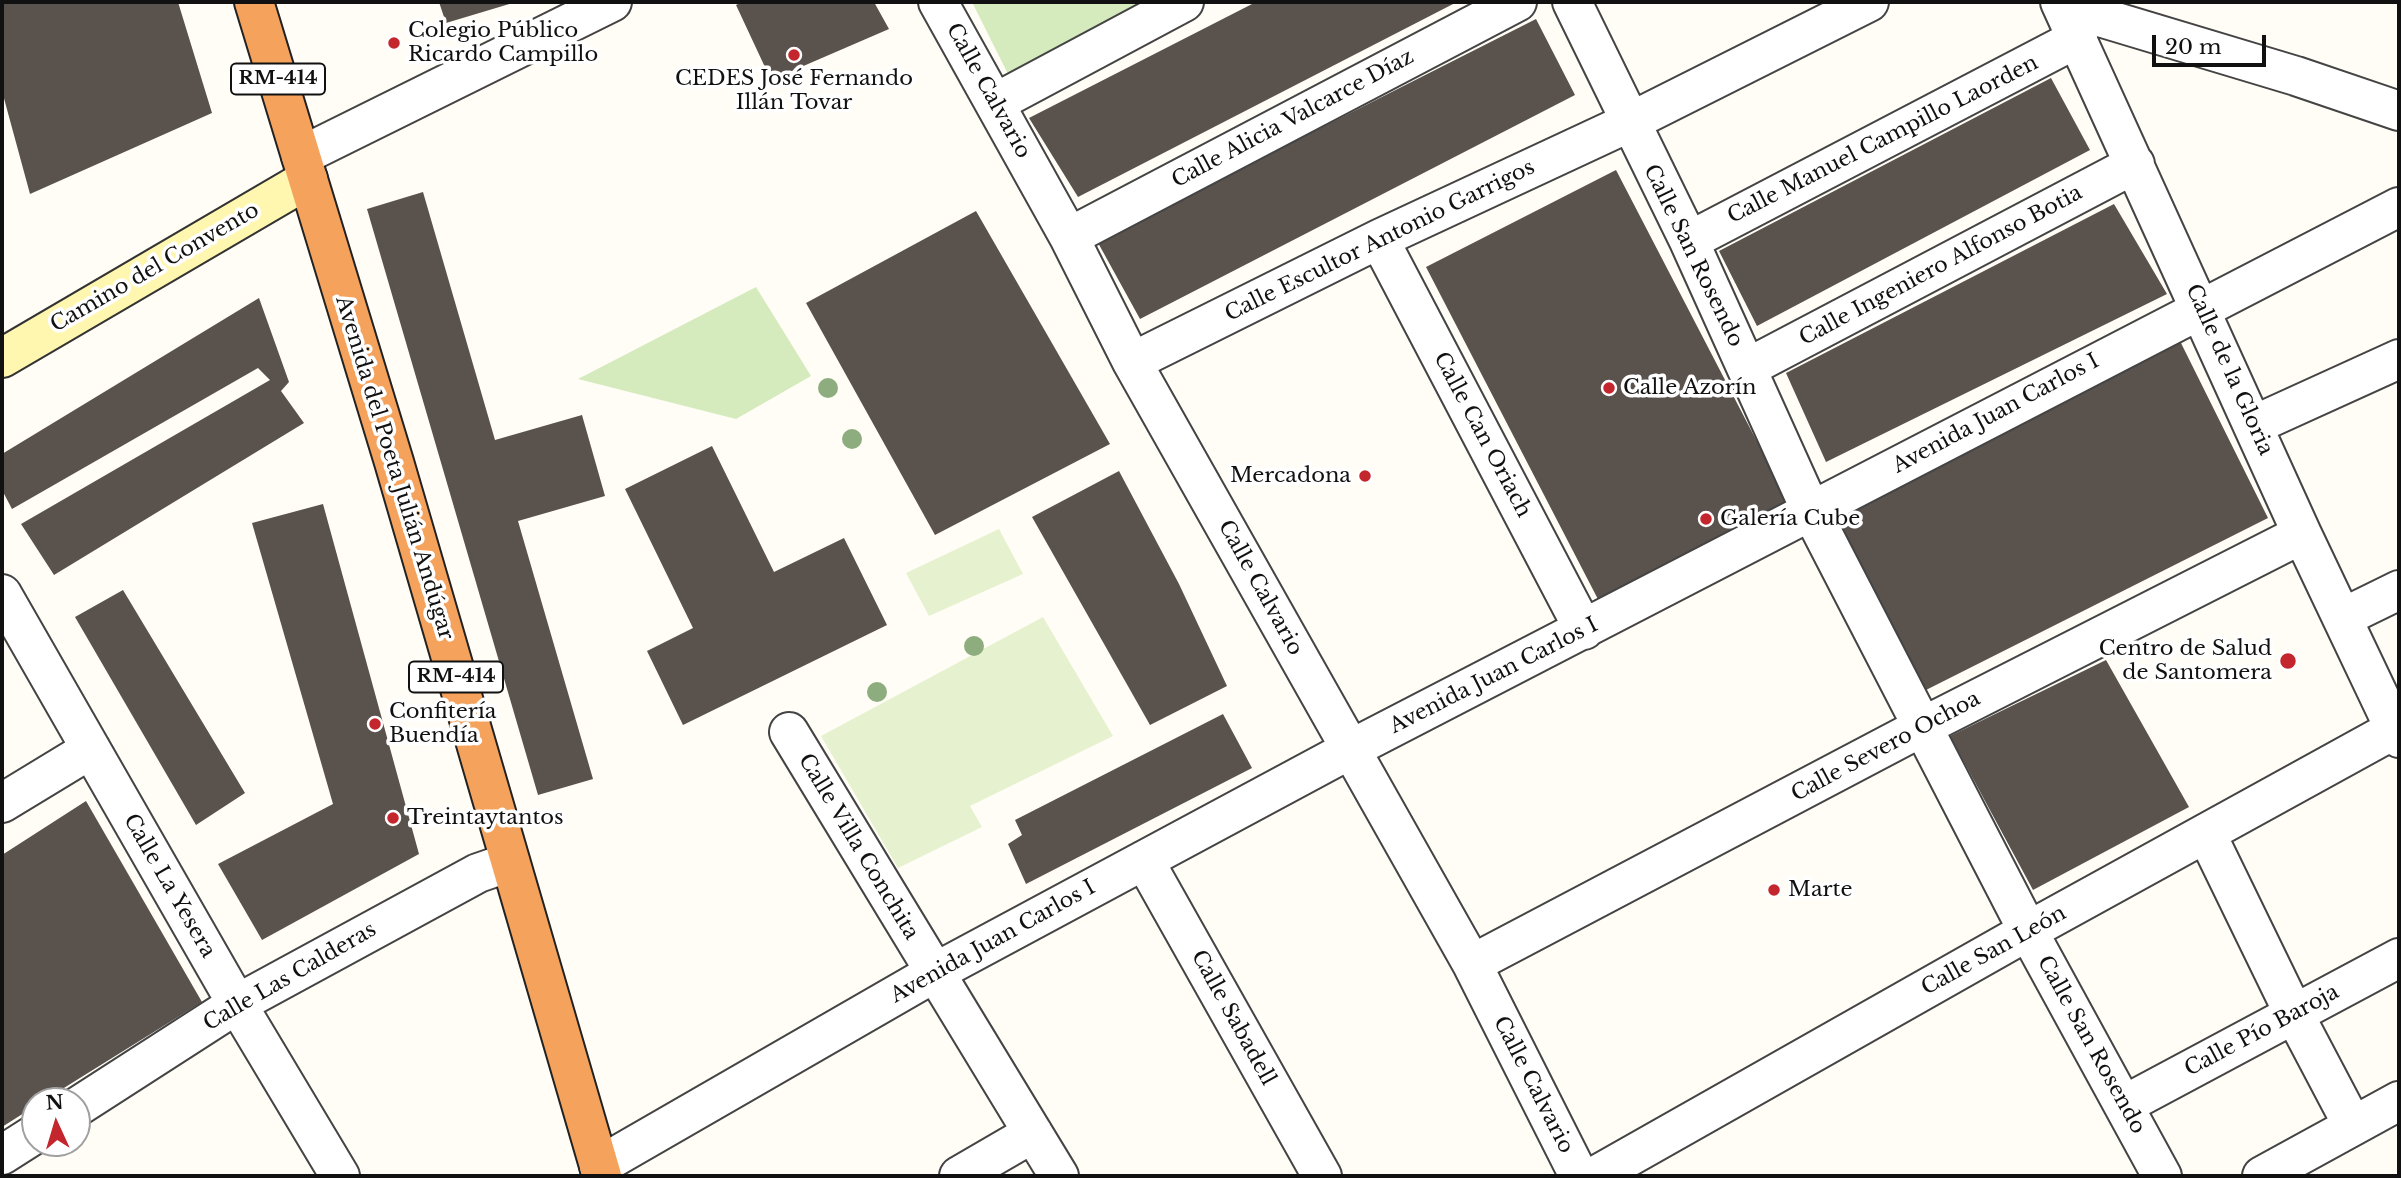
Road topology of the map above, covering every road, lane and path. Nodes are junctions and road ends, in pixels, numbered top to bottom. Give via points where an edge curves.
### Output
1 (254, 2) edge
2 (612, 2) edge
3 (938, 2) edge
4 (1184, 2) edge
5 (1517, 2) edge
6 (1572, 2) edge
7 (1869, 2) edge
8 (2067, 16) edge
9 (995, 103) junction
10 (2399, 111) edge
11 (1628, 122) junction
12 (2135, 164) junction
13 (304, 167) junction
14 (2399, 207) edge
15 (1069, 237) junction
16 (1379, 239) junction
17 (1689, 241) junction
18 (2201, 308) junction
19 (2, 358) edge
20 (2399, 359) edge
21 (1132, 362) junction
22 (1747, 368) junction
23 (2254, 425) junction
24 (1811, 511) junction
25 (2302, 534) junction
26 (2399, 590) edge
27 (2, 594) edge
28 (2342, 618) junction
29 (1584, 630) junction
30 (1922, 727) junction
31 (789, 732) dead end
32 (2397, 734) edge
33 (90, 749) junction
34 (1351, 750) junction
35 (2, 803) edge
36 (2206, 833) junction
37 (1144, 860) junction
38 (510, 862) junction
39 (2028, 931) junction
40 (2399, 958) edge
41 (1472, 964) junction
42 (934, 973) junction
43 (237, 1004) junction
44 (2294, 1014) junction
45 (91, 1098) edge
46 (2399, 1101) edge
47 (2124, 1105) junction
48 (2353, 1126) junction
49 (1033, 1133) junction
50 (600, 1171) edge
51 (340, 1176) edge
52 (959, 1176) edge
53 (1059, 1176) edge
54 (1322, 1176) edge
55 (1579, 1176) edge
56 (1595, 1176) edge
57 (2162, 1176) edge
58 (2262, 1176) edge

1 - 13 highway, Avenida del Poeta Julián Andúgar / RM-414
2 - 13 street
3 - 9 street, Calle Calvario
4 - 9 street
5 - 15 street, Calle Alicia Valcarce Díaz
6 - 11 street, Calle San Rosendo
7 - 11 street
8 - 10 street via 2296,76
8 - 12 street, Calle de la Gloria
8 - 17 street, Calle Manuel Campillo Laorden
9 - 15 street, Calle Calvario
11 - 16 street, Calle Escultor Antonio Garrigos
11 - 17 street, Calle San Rosendo
12 - 18 street, Calle de la Gloria
12 - 22 street, Calle Ingeniero Alfonso Botia
13 - 19 street, Camino del Convento
13 - 38 highway, Avenida del Poeta Julián Andúgar / RM-414
14 - 18 street, Avenida Juan Carlos I
15 - 21 street, Calle Calvario
16 - 21 street, Calle Escultor Antonio Garrigos
16 - 29 street, Calle Can Oriach
17 - 22 street, Calle San Rosendo
18 - 23 street, Calle de la Gloria
18 - 24 street, Avenida Juan Carlos I
20 - 23 street
21 - 34 street, Calle Calvario
22 - 24 street, Calle San Rosendo
23 - 25 street, Calle de la Gloria
24 - 29 street, Avenida Juan Carlos I
24 - 30 street, Calle San Rosendo
25 - 28 street, Calle de la Gloria
25 - 30 street, Calle Severo Ochoa
26 - 28 street
27 - 33 street, Calle La Yesera
28 - 32 street, Calle de la Gloria
29 - 34 street, Avenida Juan Carlos I
30 - 39 street, Calle San Rosendo
30 - 41 street, Calle Severo Ochoa
31 - 42 street, Calle Villa Conchita
32 - 36 street, Calle San León
33 - 35 street
33 - 43 street, Calle La Yesera
34 - 37 street, Avenida Juan Carlos I
34 - 41 street, Calle Calvario
36 - 39 street, Calle San León
36 - 44 street
37 - 42 street, Avenida Juan Carlos I
37 - 54 street, Calle Sabadell
38 - 43 street, Calle Las Calderas via 478,873
38 - 50 highway, Avenida del Poeta Julián Andúgar / RM-414
39 - 47 street, Calle San Rosendo
39 - 56 street, Calle San León
40 - 44 street, Calle Pío Baroja
41 - 55 street, Calle Calvario
42 - 49 street, Calle Villa Conchita
42 - 50 street, Avenida Juan Carlos I
43 - 45 street, Calle Las Calderas
43 - 51 street, Calle La Yesera
44 - 47 street, Calle Pío Baroja
44 - 48 street
46 - 48 street
47 - 57 street, Calle San Rosendo
48 - 58 street
49 - 52 street
49 - 53 street, Calle Villa Conchita

